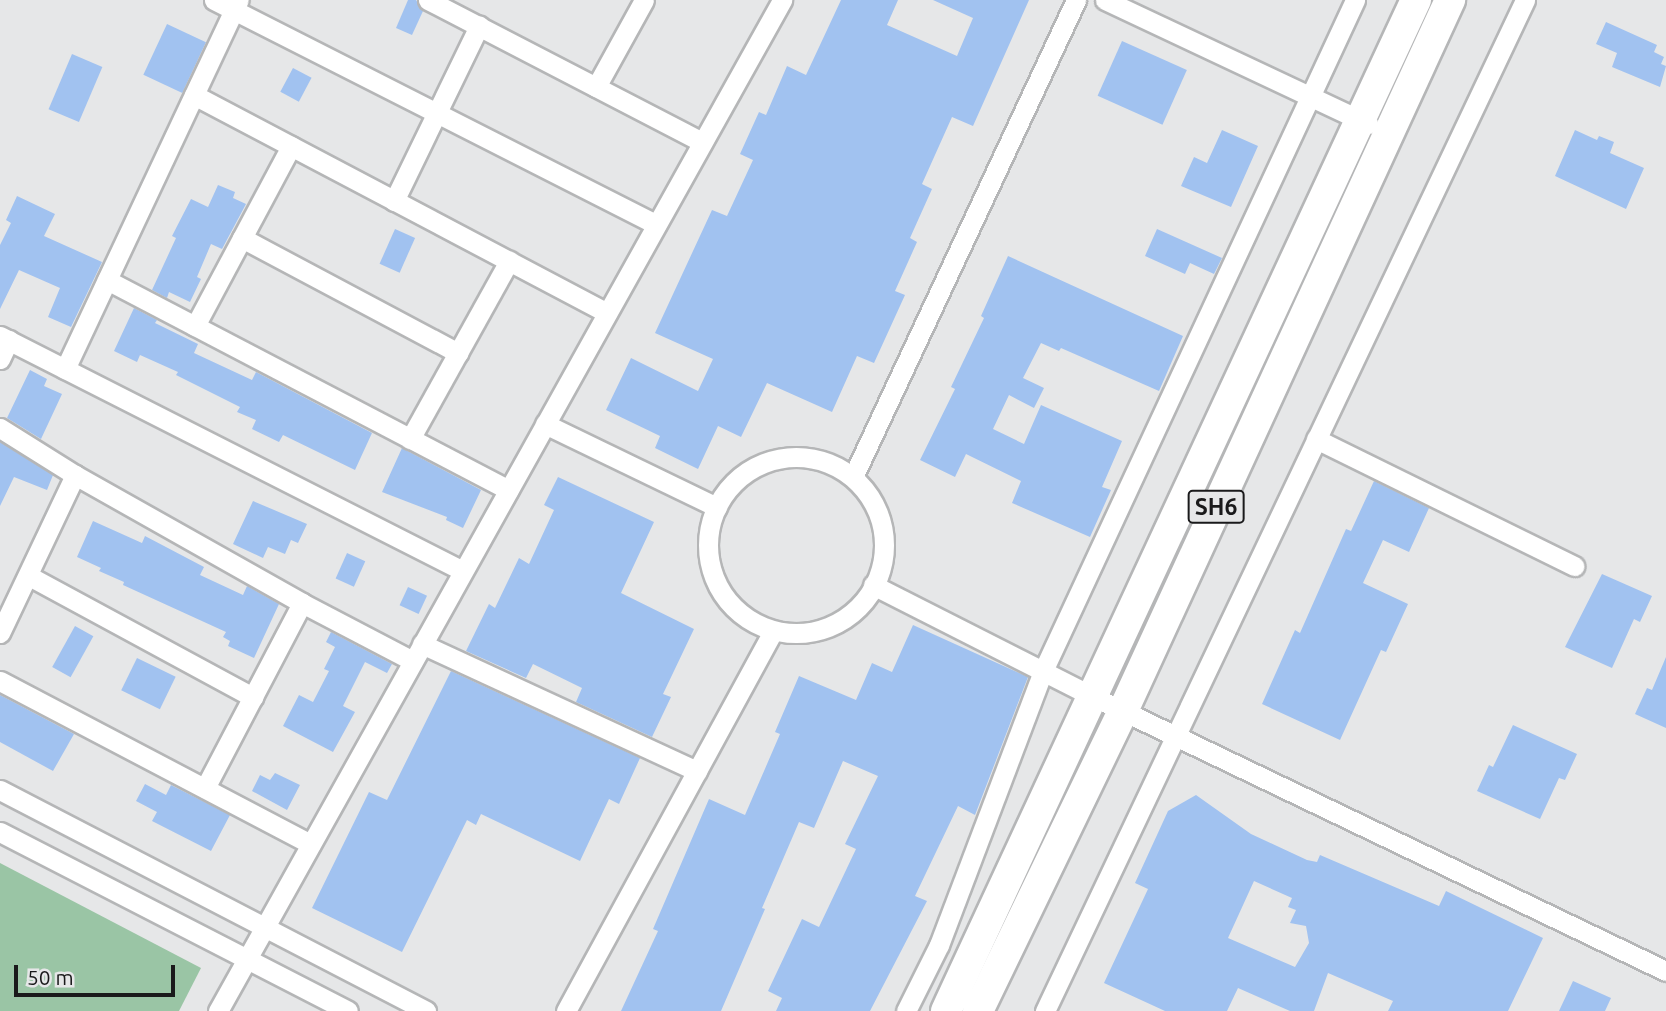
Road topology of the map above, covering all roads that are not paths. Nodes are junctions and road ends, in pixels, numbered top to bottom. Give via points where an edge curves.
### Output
1 (214, 0) edge
2 (428, 0) edge
3 (644, 0) edge
4 (782, 0) edge
5 (1076, 0) edge
6 (1105, 0) edge
7 (1355, 0) edge
8 (1416, 0) edge
9 (1450, 0) edge
10 (1525, 0) edge
11 (237, 5) edge
12 (479, 26) junction
13 (596, 87) junction
14 (194, 94) junction
15 (1310, 96) junction
16 (435, 111) junction
17 (1361, 120) junction
18 (1388, 133) junction
19 (702, 142) junction
20 (291, 146) junction
21 (394, 201) junction
22 (656, 224) junction
23 (242, 238) junction
24 (509, 261) junction
25 (107, 280) junction
26 (607, 313) junction
27 (195, 326) junction
28 (4, 338) edge
29 (458, 353) junction
30 (0, 359) edge
31 (65, 369) junction
32 (545, 424) junction
33 (0, 428) edge
34 (410, 439) junction
35 (1316, 439) junction
36 (75, 475) junction
37 (853, 477) junction
38 (508, 490) junction
39 (717, 507) junction
40 (1574, 566) dead end
41 (463, 571) junction
42 (29, 576) junction
43 (873, 585) junction
44 (302, 603) junction
45 (773, 632) junction
46 (0, 633) edge
47 (417, 653) junction
48 (1043, 671) junction
49 (0, 681) edge
50 (253, 696) junction
51 (1094, 697) junction
52 (1123, 710) junction
53 (1176, 736) junction
54 (697, 771) junction
55 (205, 788) junction
56 (0, 790) edge
57 (0, 832) edge
58 (311, 844) junction
59 (264, 927) junction
60 (247, 959) junction
61 (1666, 971) edge
62 (218, 1011) edge
63 (348, 1011) edge
64 (426, 1011) edge
65 (566, 1011) edge
66 (906, 1011) edge
67 (946, 1011) edge
68 (978, 1011) edge
69 (1045, 1011) edge

1 - 11 street
2 - 12 street
3 - 13 street
4 - 19 street
5 - 37 street
6 - 15 street
7 - 15 street
8 - 17 main road, SH6
9 - 18 main road, SH6
10 - 35 street
11 - 14 street
11 - 16 street
12 - 13 street
12 - 16 street
13 - 19 street
14 - 20 street
14 - 25 street
15 - 17 street
15 - 48 street
16 - 21 street
16 - 22 street
17 - 18 street
17 - 51 main road, SH6
18 - 52 main road, SH6
19 - 22 street
20 - 21 street
20 - 23 street
21 - 24 street
22 - 26 street
23 - 27 street
23 - 29 street
24 - 26 street
24 - 29 street
25 - 27 street
25 - 31 street
26 - 32 street
27 - 34 street
28 - 30 street
28 - 31 street
29 - 34 street
31 - 41 street
32 - 38 street
32 - 39 street
33 - 36 street
34 - 38 street
35 - 40 street
35 - 53 street
36 - 42 street
36 - 44 street
37 - 39 street via 819,459 784,457 752,468
37 - 43 street via 873,500 884,533 882,568
38 - 41 street
39 - 45 street via 710,523 708,558 719,590 741,615
41 - 47 street
42 - 46 street
42 - 50 street
43 - 45 street via 862,605 841,623 808,634
43 - 48 street
44 - 47 street
44 - 50 street
45 - 54 street
47 - 54 street
47 - 58 street
48 - 51 street
48 - 66 street via 939,945
49 - 55 street
50 - 55 street
51 - 52 street
51 - 67 main road, SH6
52 - 53 street
52 - 68 main road, SH6
53 - 61 street
53 - 69 street
54 - 65 street
55 - 58 street
56 - 59 street
57 - 60 street
58 - 59 street
59 - 60 street
59 - 64 street
60 - 62 street
60 - 63 street

